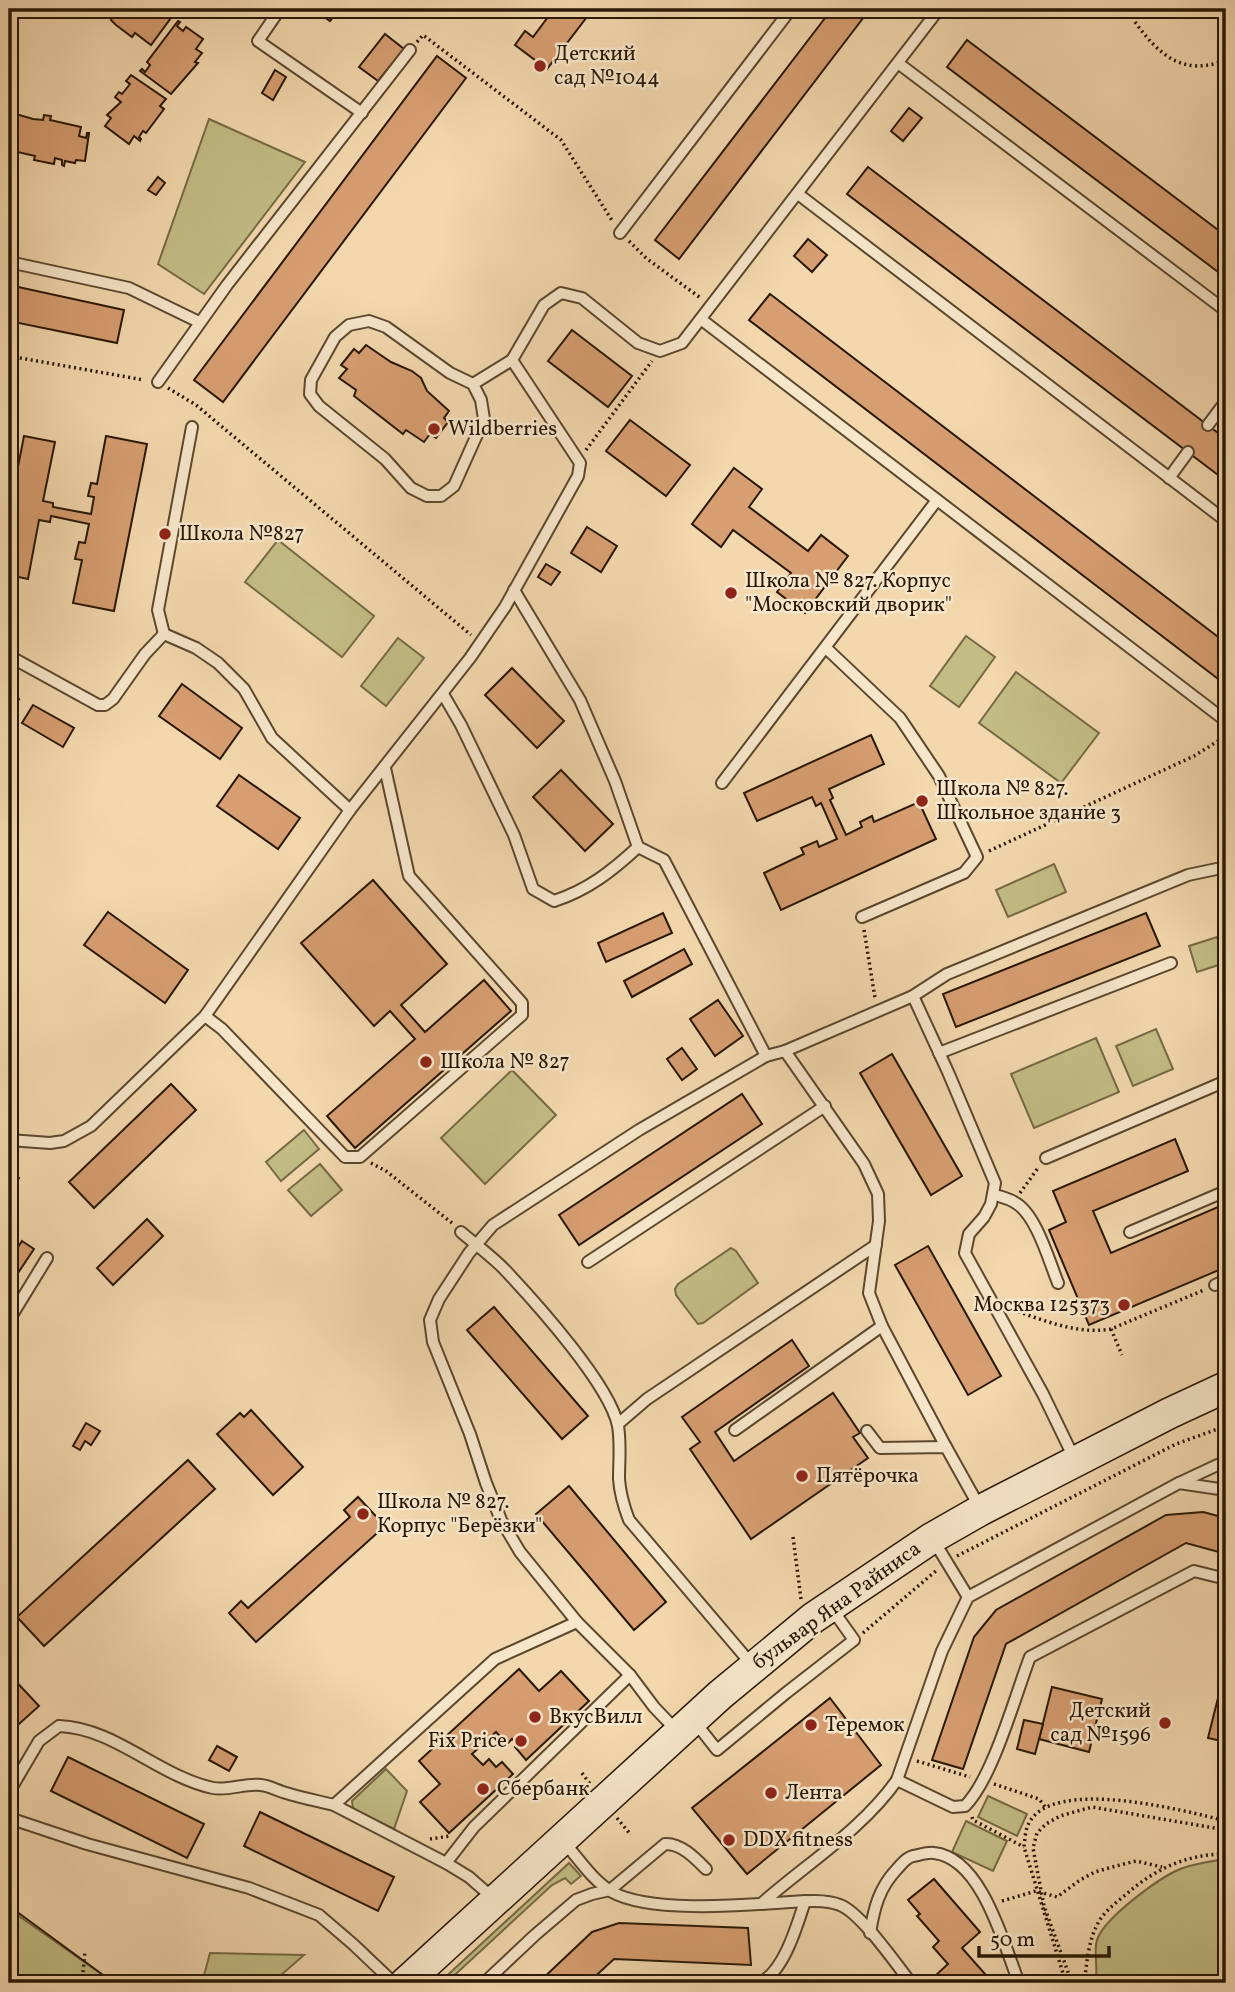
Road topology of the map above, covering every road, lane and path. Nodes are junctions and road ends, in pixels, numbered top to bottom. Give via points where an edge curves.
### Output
1 (280, 9) edge
2 (791, 9) edge
3 (939, 9) edge
4 (1126, 10) edge
5 (410, 50) joint
6 (1226, 60) edge
7 (898, 63) junction
8 (362, 113) junction
9 (798, 194) junction
10 (620, 233) junction
11 (9, 262) edge
12 (712, 307) junction
13 (1226, 311) edge
14 (702, 320) junction
15 (199, 322) junction
16 (660, 351) junction
17 (9, 356) edge
18 (512, 360) junction
19 (158, 382) junction
20 (473, 384) junction
21 (1226, 401) edge
22 (1208, 425) dead end
23 (192, 427) dead end
24 (1188, 452) dead end
25 (580, 463) junction
26 (1169, 478) junction
27 (937, 500) junction
28 (1226, 521) edge
29 (514, 590) junction
30 (164, 634) junction
31 (480, 643) junction
32 (826, 648) junction
33 (9, 656) edge
34 (443, 694) junction
35 (1226, 721) edge
36 (1226, 736) edge
37 (385, 768) junction
38 (722, 783) dead end
39 (350, 810) junction
40 (638, 847) junction
41 (977, 857) junction
42 (1226, 867) edge
43 (862, 917) joint
44 (1171, 963) dead end
45 (913, 996) junction
46 (877, 1010) junction
47 (205, 1016) junction
48 (785, 1051) junction
49 (939, 1053) junction
50 (766, 1056) junction
51 (1226, 1081) edge
52 (825, 1106) junction
53 (9, 1140) edge
54 (360, 1157) junction
55 (1046, 1158) joint
56 (1226, 1191) edge
57 (993, 1194) junction
58 (1014, 1202) junction
59 (461, 1232) joint
60 (1130, 1232) dead end
61 (476, 1244) junction
62 (876, 1245) junction
63 (47, 1258) dead end
64 (587, 1262) dead end
65 (1226, 1280) edge
66 (1058, 1283) dead end
67 (1215, 1285) joint
68 (994, 1305) junction
69 (9, 1320) edge
70 (882, 1326) junction
71 (1111, 1329) junction
72 (1122, 1355) dead end
73 (1226, 1387) edge
74 (618, 1424) junction
75 (1226, 1426) edge
76 (735, 1430) dead end
77 (867, 1432) dead end
78 (946, 1447) junction
79 (1075, 1461) junction
80 (1226, 1461) edge
81 (1180, 1483) junction
82 (1226, 1490) edge
83 (981, 1510) junction
84 (939, 1550) junction
85 (1226, 1579) edge
86 (968, 1597) junction
87 (830, 1606) junction
88 (577, 1622) junction
89 (854, 1640) junction
90 (754, 1666) junction
91 (630, 1675) junction
92 (686, 1727) junction
93 (897, 1780) junction
94 (9, 1792) edge
95 (334, 1805) junction
96 (965, 1806) junction
97 (9, 1818) edge
98 (1226, 1821) edge
99 (1225, 1830) edge
100 (470, 1833) junction
101 (562, 1840) junction
102 (406, 1843) junction
103 (1024, 1847) junction
104 (1223, 1854) edge
105 (446, 1863) junction
106 (1162, 1867) junction
107 (706, 1869) dead end
108 (610, 1891) junction
109 (1038, 1892) junction
110 (496, 1901) junction
111 (805, 1901) junction
112 (761, 1904) junction
113 (989, 1904) junction
114 (870, 1933) junction
115 (85, 1951) dead end
116 (82, 1983) edge
117 (394, 1983) edge
118 (405, 1983) edge
119 (484, 1983) edge
120 (628, 1983) edge
121 (680, 1983) edge
122 (760, 1983) edge
123 (911, 1983) edge
124 (1019, 1983) edge
125 (1066, 1983) edge
126 (1072, 1983) edge
127 (1084, 1983) edge

1 - 8 lane via 258,41
2 - 10 lane
3 - 7 lane
4 - 6 path via 1156,49 1174,62 1195,66
5 - 8 lane
5 - 10 path via 423,35 561,140
7 - 9 lane
7 - 13 lane
8 - 15 lane
9 - 12 lane
9 - 26 lane
10 - 12 path
11 - 15 lane via 129,288
12 - 14 lane
14 - 16 lane via 682,343
14 - 27 lane
15 - 19 lane
16 - 18 lane via 638,343 582,298 561,293 544,305
16 - 25 path via 588,445
17 - 19 path
18 - 20 lane
18 - 25 lane
19 - 31 path via 196,405
20 - 20 lane via 386,327 369,321 349,325 335,337 311,380 310,394 385,459 411,488 427,496 441,496 454,486 484,419
21 - 22 lane
23 - 30 lane via 158,610
24 - 26 lane
25 - 29 lane via 578,477
26 - 28 lane
27 - 32 lane
27 - 35 lane
29 - 31 lane
29 - 40 lane via 580,700
30 - 33 lane via 105,705
30 - 39 lane via 218,663 244,689 272,738
31 - 34 lane
32 - 38 lane
32 - 41 lane via 900,718 939,776
34 - 37 lane
34 - 40 lane via 514,835 533,889 554,901 577,893 608,875
36 - 41 path via 1194,756
37 - 39 lane
37 - 54 lane via 409,876 522,1003 522,1015
39 - 47 lane
40 - 50 lane via 664,860
41 - 43 lane via 964,873
42 - 45 lane via 1188,876 960,969
43 - 46 path
44 - 49 lane
45 - 46 lane
45 - 49 lane
46 - 48 lane
47 - 53 lane via 91,1126 64,1141
47 - 54 lane via 345,1157
48 - 50 lane
48 - 52 lane
49 - 57 lane via 995,1183
50 - 61 lane via 627,1137 493,1225
51 - 55 lane
52 - 62 lane via 878,1194
52 - 64 lane
54 - 59 path via 386,1171
55 - 58 path
56 - 60 lane
57 - 58 lane
57 - 68 lane via 984,1217 969,1234 965,1253
58 - 66 lane via 1030,1217
59 - 61 lane
61 - 74 lane via 505,1269 577,1354 604,1393
61 - 88 lane via 439,1299 430,1320 433,1342 501,1520 532,1568
62 - 70 lane via 869,1293
62 - 74 lane via 688,1370
63 - 69 lane
65 - 67 lane
67 - 71 path
68 - 71 path via 1083,1331
68 - 79 lane
70 - 76 lane
70 - 78 lane
71 - 72 path
73 - 79 main road, бульвар Яна Райниса
74 - 90 lane via 619,1481 629,1520
75 - 84 path
77 - 78 lane via 880,1448
78 - 83 lane
79 - 83 main road, бульвар Яна Райниса
80 - 81 lane
81 - 82 lane
81 - 86 lane
83 - 84 main road, бульвар Яна Райниса
84 - 86 lane
84 - 87 main road, бульвар Яна Райниса
84 - 89 path
85 - 96 lane via 1194,1571 1030,1657 988,1768 975,1797
86 - 93 lane via 942,1651
87 - 89 lane
87 - 90 main road, бульвар Яна Райниса
88 - 91 lane
88 - 95 lane via 495,1659
89 - 92 lane via 717,1750
90 - 92 main road, бульвар Яна Райниса
91 - 92 lane via 654,1707
91 - 100 lane
92 - 101 main road, бульвар Яна Райниса
93 - 96 lane via 953,1807
93 - 112 lane via 886,1797 852,1828
94 - 95 lane via 39,1741 59,1726 78,1727 104,1737 215,1789 265,1785
95 - 102 lane
96 - 103 path via 973,1820
97 - 117 lane via 249,1888 319,1915
98 - 103 path via 1091,1798 1035,1815 1027,1825
99 - 104 path
99 - 109 path via 1092,1808 1060,1816 1037,1833 1033,1848
100 - 102 path
100 - 105 lane
101 - 108 lane
101 - 110 main road, бульвар Яна Райниса
102 - 105 lane
103 - 109 path
104 - 106 path
105 - 110 lane
106 - 109 path via 1136,1861 1095,1872 1057,1897
106 - 127 path via 1107,1910 1089,1952
107 - 108 lane via 679,1847 665,1844
108 - 112 lane via 629,1900 664,1904
108 - 119 lane via 576,1900
109 - 113 path
109 - 125 path
109 - 126 path
110 - 118 main road, бульвар Яна Райниса
111 - 112 lane
111 - 114 lane via 838,1904 851,1911
111 - 122 lane via 782,1959
113 - 114 lane via 956,1860 933,1853 908,1857 884,1882
113 - 124 lane
114 - 123 lane
115 - 116 path
120 - 121 lane

